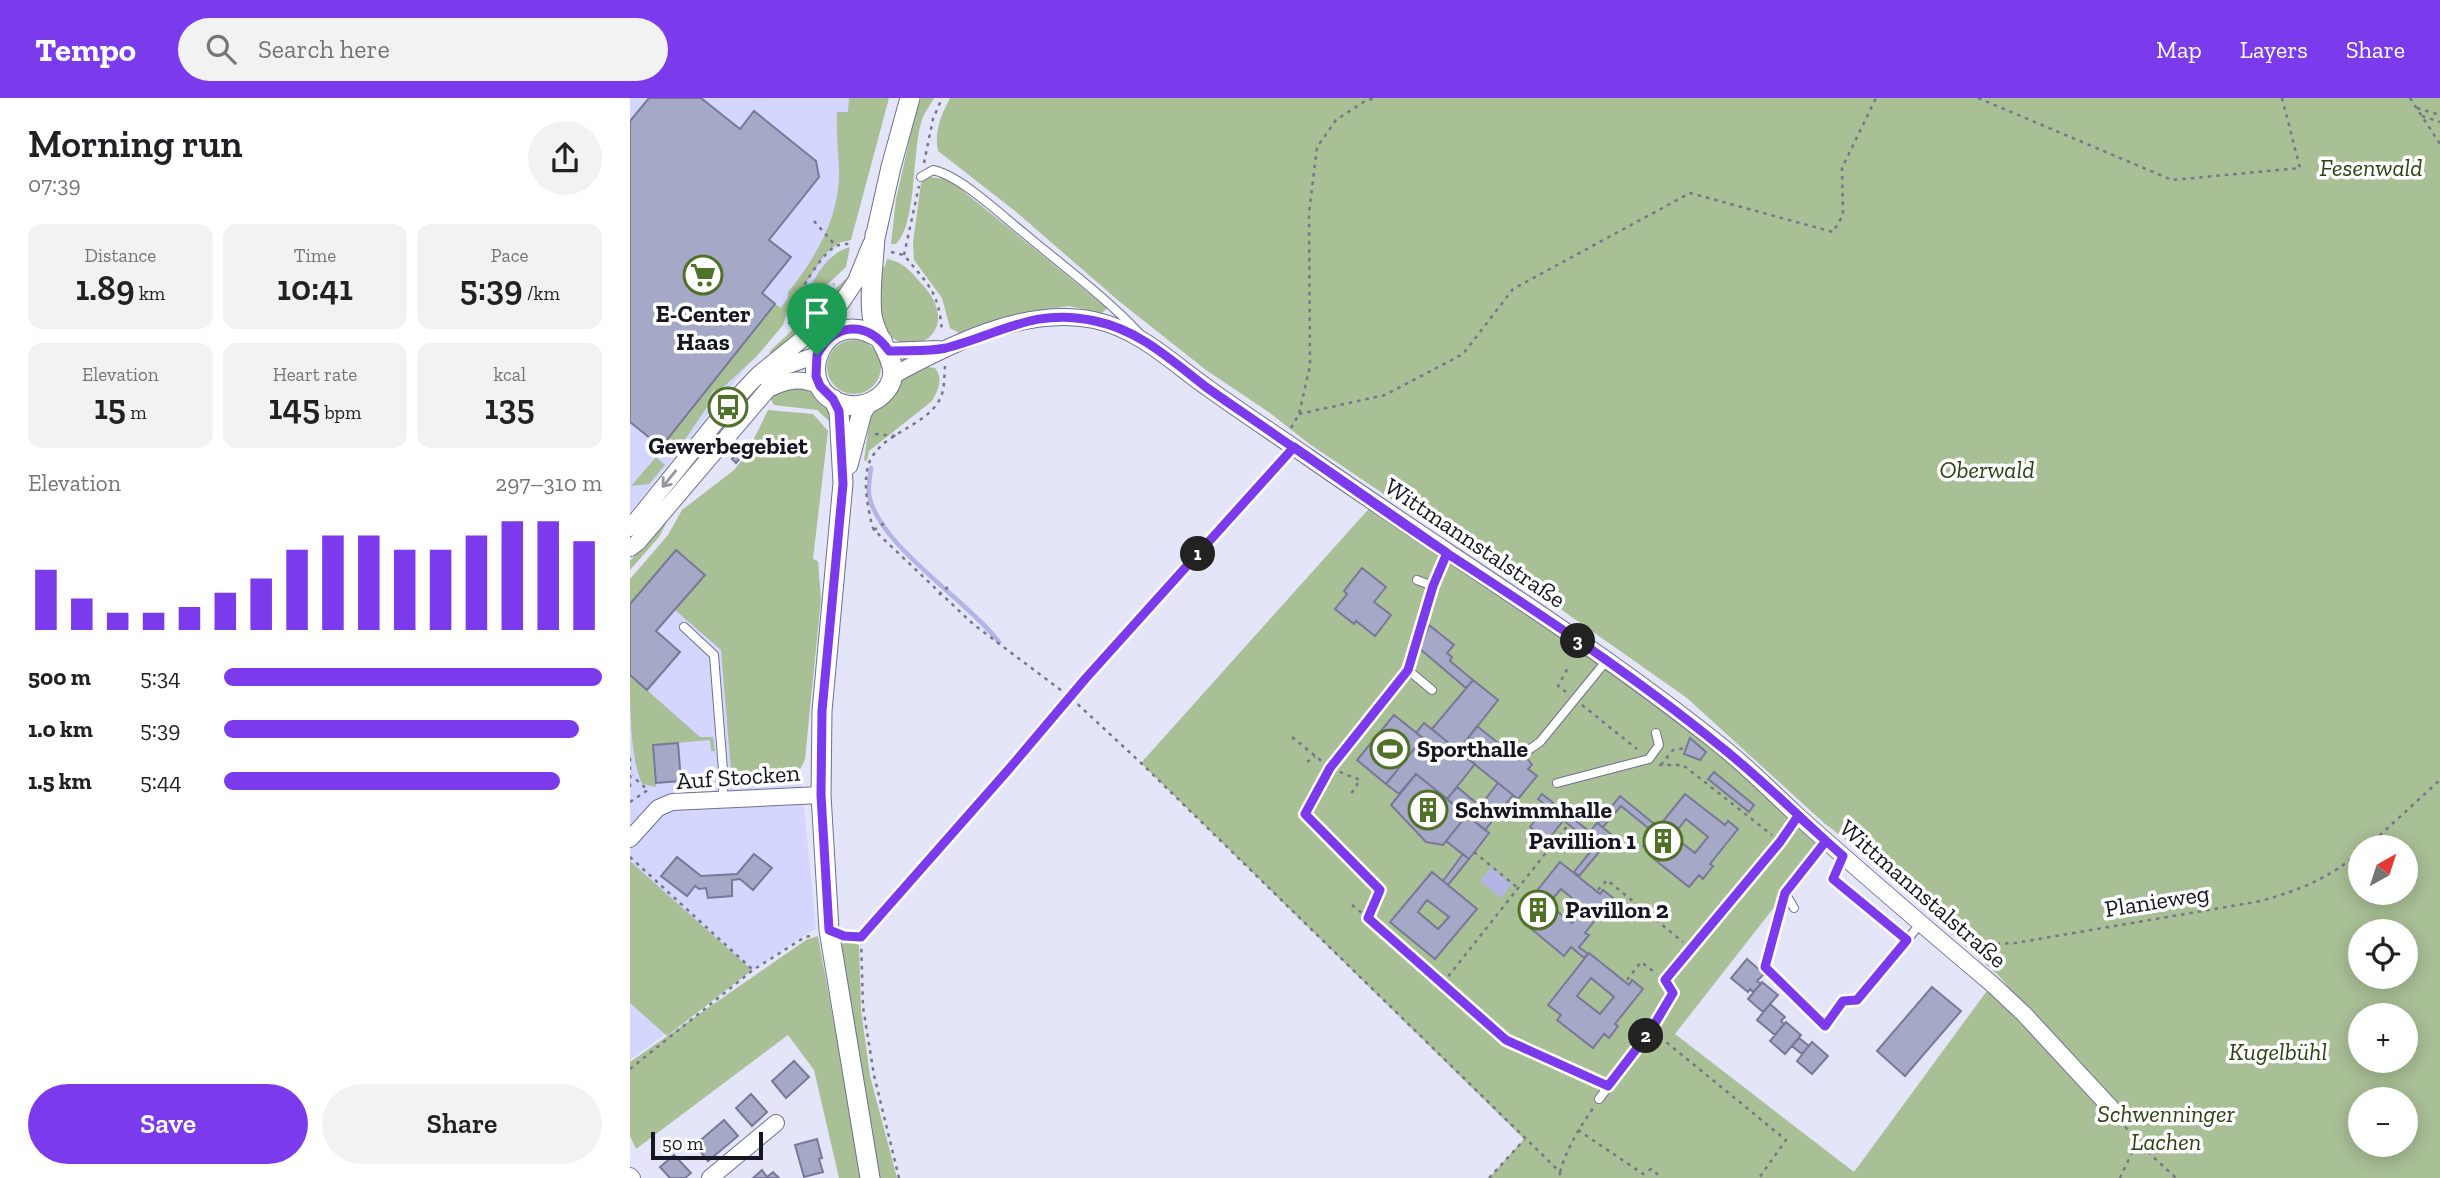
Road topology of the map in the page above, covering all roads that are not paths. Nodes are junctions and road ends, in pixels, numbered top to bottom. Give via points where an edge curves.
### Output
1 (910, 98) edge
2 (921, 177) road end
3 (875, 235) junction
4 (845, 330) junction
5 (1145, 340) junction
6 (885, 346) junction
7 (944, 348) junction
8 (817, 355) junction
9 (891, 376) junction
10 (743, 391) junction
11 (826, 393) junction
12 (868, 403) junction
13 (843, 484) junction
14 (638, 519) edge
15 (630, 548) edge
16 (1447, 553) junction
17 (1417, 580) dead end
18 (1433, 586) junction
19 (684, 627) dead end
20 (1606, 660) junction
21 (1432, 690) dead end
22 (1656, 733) dead end
23 (1530, 749) dead end
24 (1556, 783) dead end
25 (821, 795) junction
26 (722, 798) junction
27 (1798, 816) junction
28 (630, 839) edge
29 (1826, 841) junction
30 (1843, 856) junction
31 (1794, 908) dead end
32 (1921, 923) junction
33 (1907, 940) junction
34 (1825, 1026) road end
35 (1599, 1099) road end
36 (2111, 1108) road end
37 (776, 1123) dead end
38 (710, 1178) edge
39 (870, 1178) edge

1 - 3 street
2 - 5 lane via 933,170 946,173 1117,310
3 - 4 street via 865,293
3 - 6 street via 872,312
3 - 10 street via 856,281 841,303
4 - 6 street via 871,333
4 - 8 street via 833,334
5 - 7 street, Wittmannstalstraße via 1119,327 1062,316 1024,321
5 - 16 street, Wittmannstalstraße
6 - 7 street, Wittmannstalstraße
6 - 9 street via 892,363
7 - 9 street, Wittmannstalstraße
8 - 10 street via 777,369
8 - 11 street via 816,376
9 - 12 street via 879,397
10 -> 14 street
11 - 12 street via 844,404
11 - 13 street via 839,411
11 - 14 street via 808,380 796,379 768,389
12 - 13 street
13 - 25 street via 822,711
14 - 15 street
16 - 18 lane
16 - 20 street, Wittmannstalstraße
17 - 18 lane
18 - 21 lane via 1408,670
19 - 26 lane via 714,655
20 - 23 lane
20 - 27 street, Wittmannstalstraße via 1722,747
22 - 24 lane via 1659,745 1649,759
25 - 26 street, Auf Stocken
25 - 39 street via 829,930
26 - 28 street, Auf Stocken via 672,802 658,808
27 - 29 street, Wittmannstalstraße
27 - 35 lane via 1665,980 1673,993
29 - 30 street, Wittmannstalstraße
29 - 31 lane via 1785,893
30 - 32 street, Wittmannstalstraße
30 - 33 lane via 1833,879
32 - 33 lane
32 - 36 street, Wittmannstalstraße via 2024,1014
33 - 34 lane via 1857,1000 1843,1001
37 - 38 street

